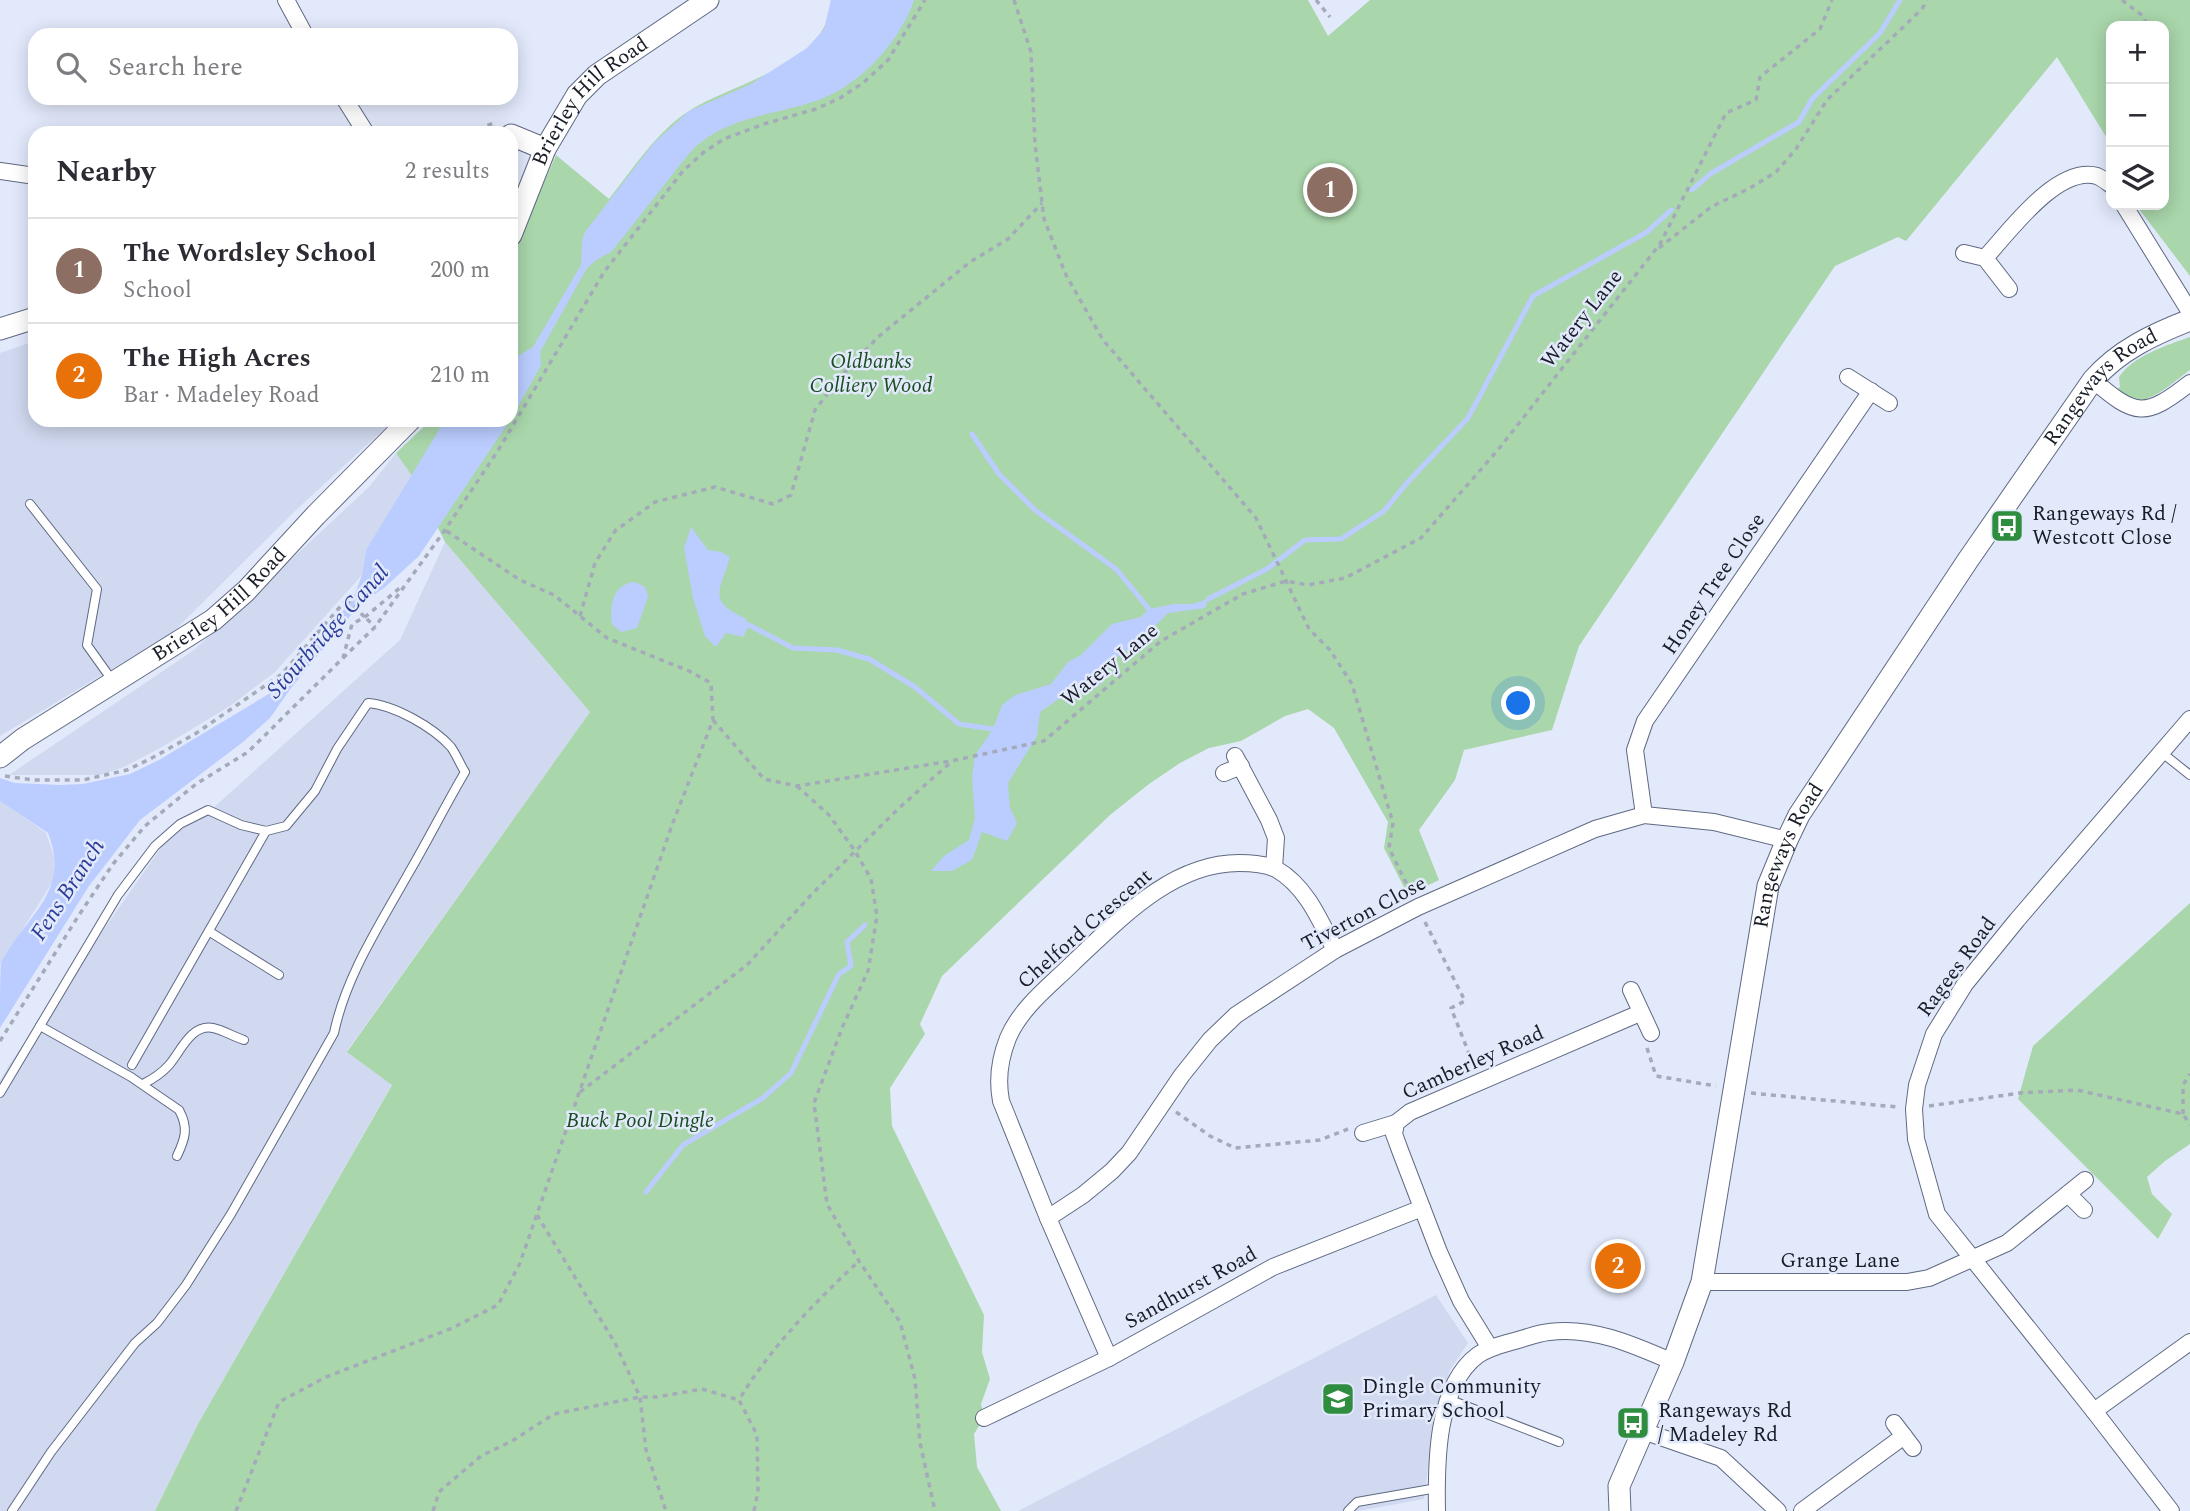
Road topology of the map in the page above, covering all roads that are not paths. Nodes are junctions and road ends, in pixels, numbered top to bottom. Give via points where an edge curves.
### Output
1 (286, 0) edge
2 (708, 0) edge
3 (301, 28) edge
4 (348, 105) edge
5 (362, 126) edge
6 (518, 133) edge
7 (545, 149) junction
8 (0, 171) edge
9 (28, 175) edge
10 (2106, 182) edge
11 (2127, 210) edge
12 (518, 217) edge
13 (1964, 253) dead end
14 (1985, 258) junction
15 (2009, 289) dead end
16 (2190, 312) edge
17 (28, 319) edge
18 (2190, 320) edge
19 (0, 329) edge
20 (1848, 377) dead end
21 (2093, 380) junction
22 (2190, 383) edge
23 (1871, 391) junction
24 (1889, 403) dead end
25 (403, 427) edge
26 (30, 504) dead end
27 (114, 683) junction
28 (2190, 719) edge
29 (2161, 752) junction
30 (0, 757) edge
31 (1224, 773) dead end
32 (2190, 775) edge
33 (1644, 815) junction
34 (266, 831) junction
35 (1787, 840) junction
36 (1274, 868) junction
37 (210, 932) junction
38 (1335, 950) junction
39 (279, 975) dead end
40 (1631, 990) dead end
41 (1640, 1013) junction
42 (40, 1026) junction
43 (1651, 1033) dead end
44 (244, 1041) dead end
45 (132, 1065) dead end
46 (143, 1084) junction
47 (0, 1093) edge
48 (1396, 1123) junction
49 (1363, 1133) road end
50 (177, 1156) dead end
51 (2085, 1180) dead end
52 (2068, 1194) junction
53 (1422, 1208) junction
54 (2084, 1210) dead end
55 (1048, 1218) junction
56 (1973, 1258) junction
57 (1702, 1282) junction
58 (2190, 1342) edge
59 (1490, 1348) junction
60 (1109, 1357) junction
61 (1673, 1362) junction
62 (1448, 1399) junction
63 (2094, 1410) junction
64 (985, 1418) dead end
65 (1643, 1431) junction
66 (1904, 1436) dead end
67 (1559, 1442) dead end
68 (1437, 1488) junction
69 (12, 1511) edge
70 (1348, 1511) edge
71 (1437, 1511) edge
72 (1620, 1511) edge
73 (1778, 1511) edge
74 (1802, 1511) edge
75 (2171, 1511) edge

1 - 3 street
2 - 7 street, Brierley Hill Road via 597,75 577,95
4 - 5 street
6 - 7 street
7 - 12 street, Brierley Hill Road
8 - 9 street
10 - 14 street via 2085,175 2043,195
11 - 16 street
13 - 14 street
14 - 15 street
17 - 19 street
18 - 21 street, Rangeways Road via 2119,355
20 - 23 street
21 - 22 street via 2120,403 2142,409 2167,401
21 - 35 street, Rangeways Road via 1952,583 1806,803
23 - 24 street
23 - 33 street, Honey Tree Close via 1646,722 1635,750
25 - 27 street, Brierley Hill Road via 238,598 213,620
26 - 27 lane via 97,589 87,645
27 - 30 street, Brierley Hill Road
28 - 29 street, Ragees Road
29 - 32 lane
29 - 56 street, Ragees Road via 1965,984 1934,1034 1917,1085 1916,1139 1937,1214
31 - 36 street via 1238,761 1276,838
33 - 35 street, Tiverton Close via 1714,822
33 - 38 street, Tiverton Close via 1595,828
34 - 37 lane
34 - 42 lane via 208,810 180,824 155,846 118,895
34 - 69 lane via 286,826 315,791 368,703 394,708 422,724 451,747 465,772 358,964 334,1033 231,1214 158,1323 135,1343
35 - 57 street, Rangeways Road via 1768,886
36 - 38 street via 1290,878 1313,907
36 - 55 street, Chelford Crescent via 1245,863 1204,867 1154,892 1021,1016 1009,1037 998,1087
37 - 39 lane
37 - 45 lane
38 - 55 street, Tiverton Close via 1236,1015 1210,1040 1129,1153 1083,1195
40 - 41 street
41 - 43 street
41 - 48 street, Camberley Road via 1410,1112
42 - 46 lane
42 - 47 lane
44 - 46 lane via 212,1027 200,1030 156,1078
46 - 50 lane via 173,1104 184,1118 186,1137
48 - 49 street
48 - 53 street, Camberley Road via 1394,1134
51 - 52 street, Grange Lane
52 - 54 street
52 - 56 street, Grange Lane via 2007,1243
53 - 59 street, Camberley Road via 1461,1301
53 - 60 street, Sandhurst Road via 1273,1267
55 - 60 street, Chelford Crescent
56 - 57 street, Grange Lane via 1929,1278 1907,1282
56 - 63 street, Ragees Road
57 - 61 street, Rangeways Road
58 - 63 street
59 - 61 street via 1565,1331 1625,1341
59 - 62 street via 1465,1368
60 - 64 street, Sandhurst Road
61 - 65 street, Rangeways Road
62 - 67 lane
62 - 68 street via 1440,1434
63 - 75 street, Ragees Road
65 - 72 street, Rangeways Road via 1619,1486
65 - 73 street via 1721,1458
66 - 74 street
68 - 70 lane via 1357,1502
68 - 71 street

